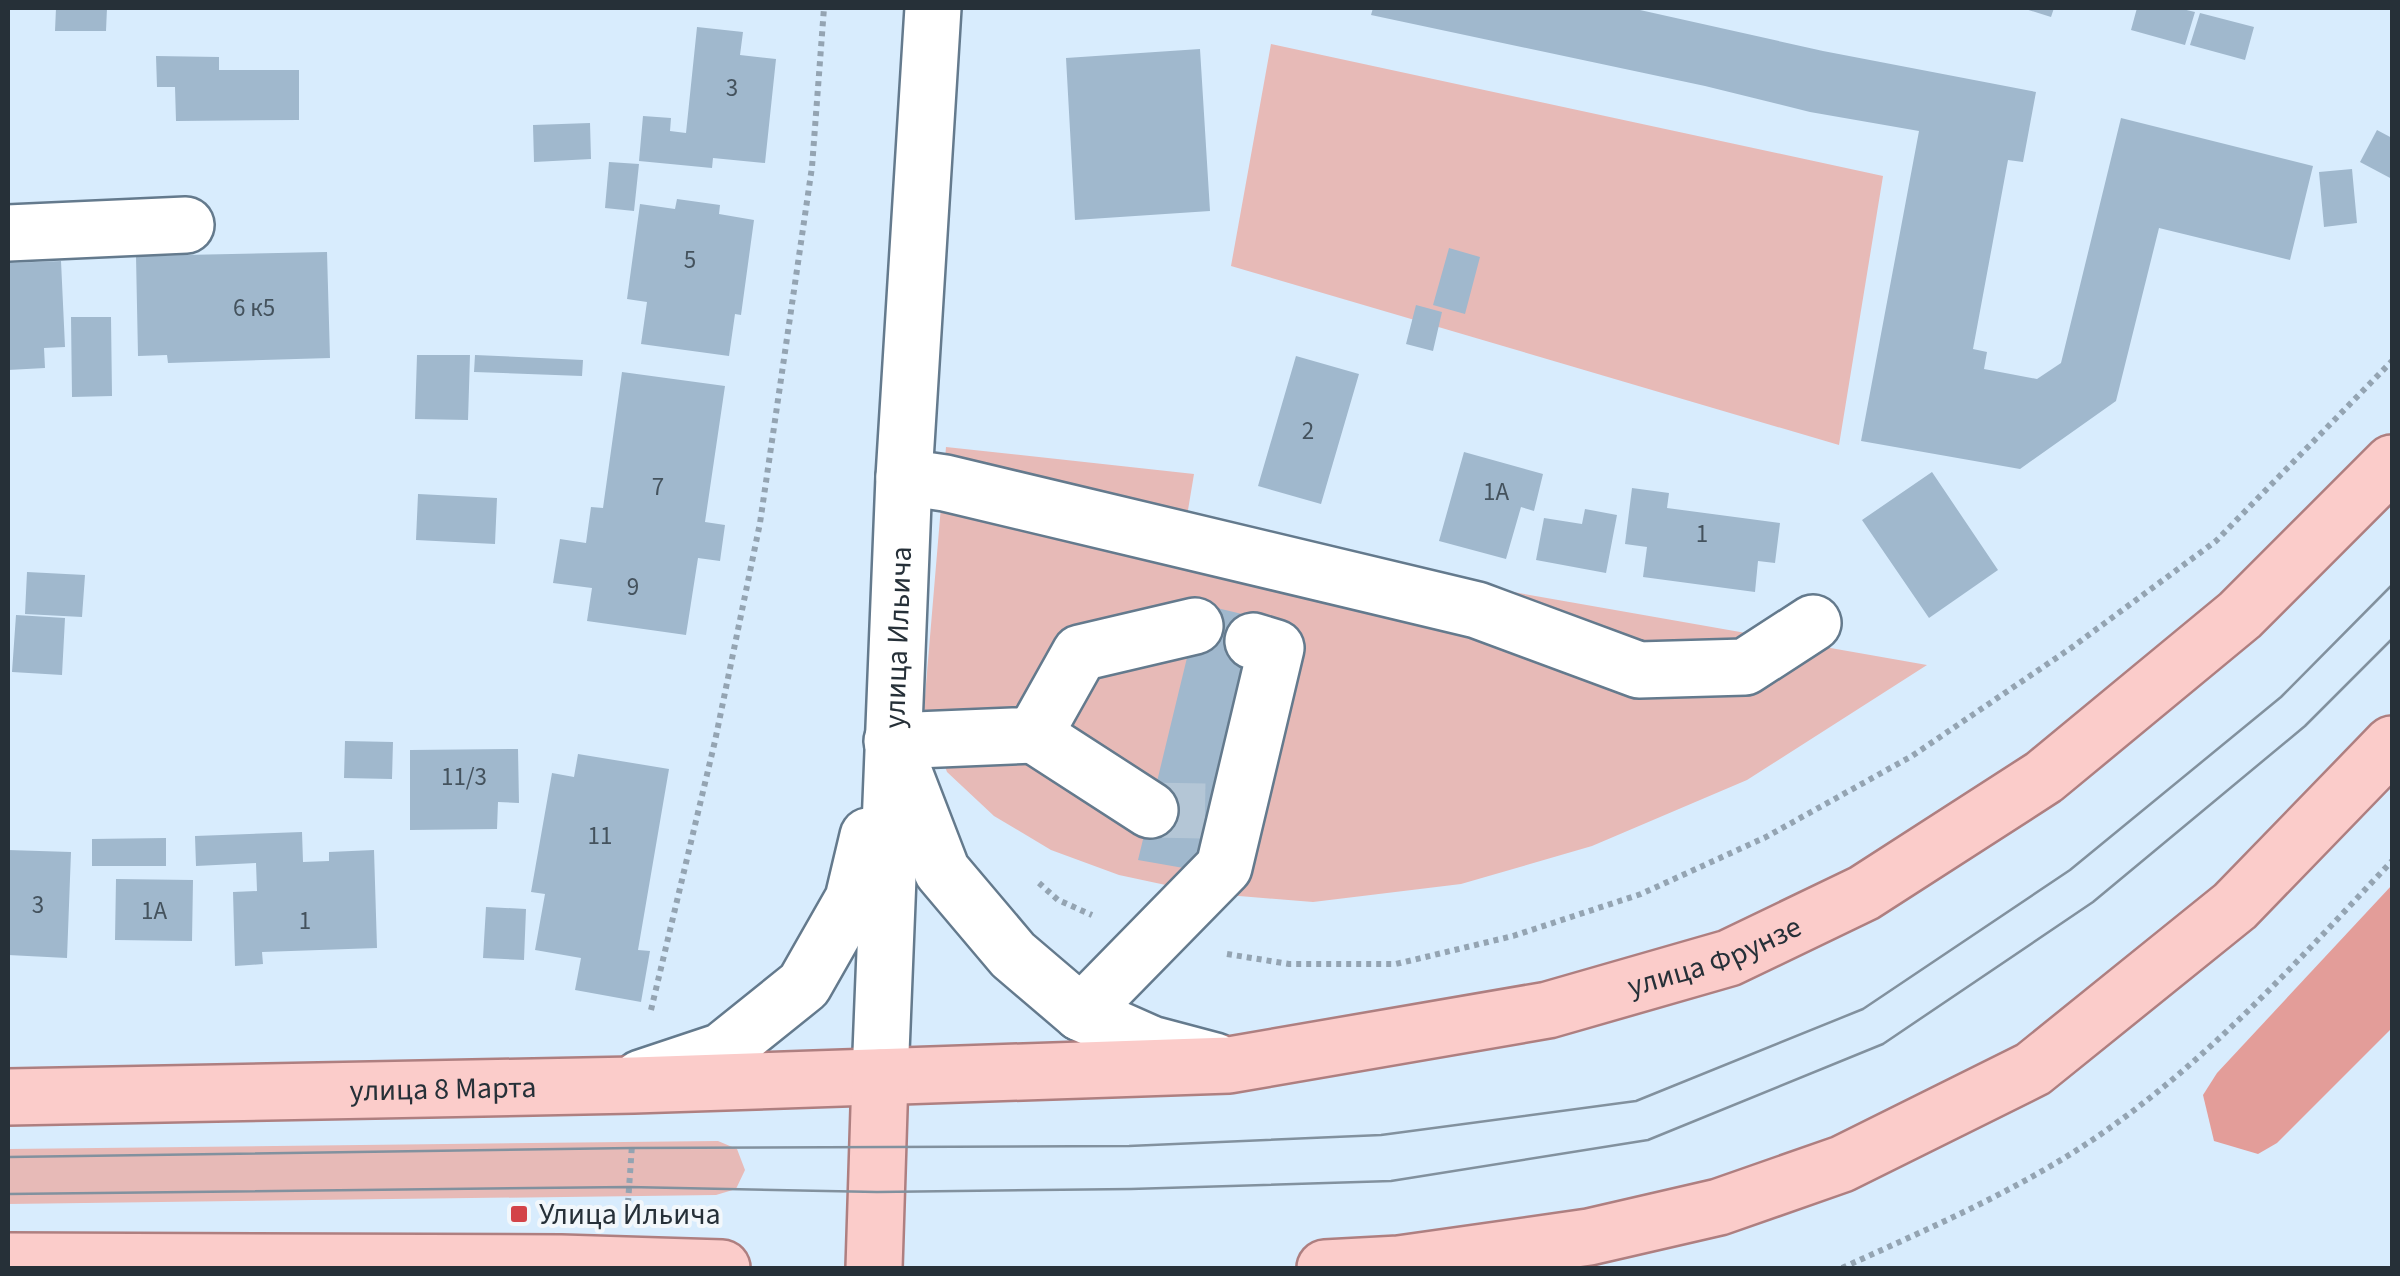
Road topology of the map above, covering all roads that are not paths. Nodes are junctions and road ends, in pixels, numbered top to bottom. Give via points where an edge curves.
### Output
1 (933, 8) edge
2 (186, 225) dead end
3 (8, 233) edge
4 (2392, 463) edge
5 (904, 477) junction
6 (1813, 622) dead end
7 (1195, 626) dead end
8 (1254, 641) dead end
9 (1034, 736) junction
10 (892, 741) junction
11 (2392, 744) edge
12 (1150, 810) tunnel mouth
13 (1081, 1013) junction
14 (1229, 1065) junction
15 (880, 1077) junction
16 (628, 1083) junction
17 (8, 1098) edge
18 (8, 1261) edge
19 (588, 1265) edge
20 (722, 1268) edge
21 (874, 1268) edge
22 (1324, 1268) edge

1 - 5 street, улица Ильича
2 - 3 street
4 - 14 main road, улица Фрунзе via 2240,615 2044,777 1864,892 1729,958 1548,1010
5 - 6 street via 1477,610 1639,670 1745,667
5 - 10 street, улица Ильича
7 - 9 street via 1080,652
8 - 13 street via 1276,648 1224,810 1224,867
9 - 10 street
9 - 12 street
10 - 13 street via 942,871 1013,955
10 - 15 street, улица Ильича
10 - 16 street via 853,899 804,986 722,1051
11 - 22 main road via 2236,906 2033,1069 1842,1164 1718,1207 1588,1237
13 - 14 street via 1151,1044
14 - 15 main road, улица Фрунзе
15 - 16 main road, улица 8 Марта
15 - 21 main road, улица Ильича
16 - 17 main road, улица 8 Марта
18 - 19 main road
19 - 20 main road

